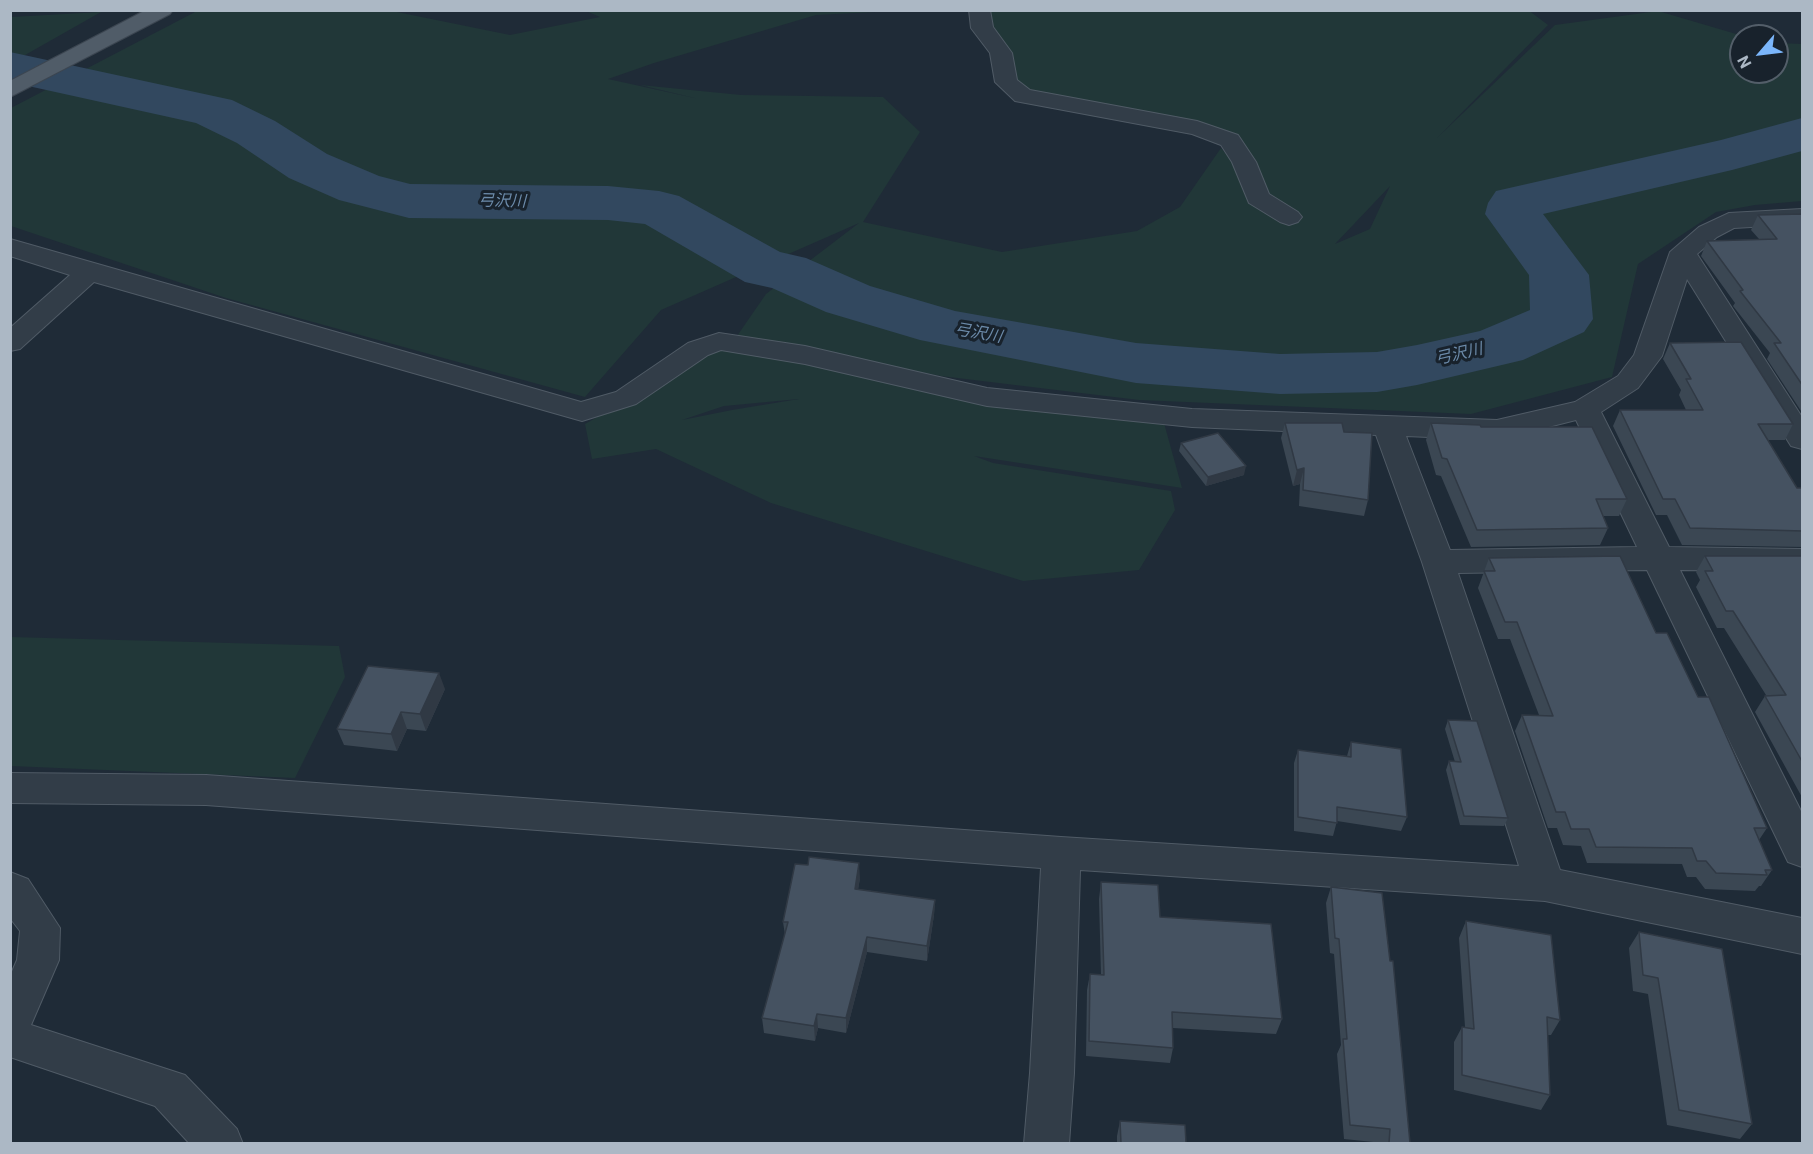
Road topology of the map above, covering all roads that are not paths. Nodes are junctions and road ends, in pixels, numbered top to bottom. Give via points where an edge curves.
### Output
1 (163, 10) edge
2 (980, 10) edge
3 (10, 90) edge
4 (1289, 217) dead end
5 (1803, 217) edge
6 (10, 247) edge
7 (1683, 252) junction
8 (89, 272) junction
9 (10, 343) edge
10 (1585, 409) junction
11 (1387, 425) junction
12 (1803, 439) edge
13 (1660, 558) junction
14 (1803, 560) edge
15 (1438, 562) junction
16 (10, 788) edge
17 (1803, 850) edge
18 (1061, 853) junction
19 (1545, 885) junction
20 (10, 889) edge
21 (1803, 936) edge
22 (10, 1026) edge
23 (221, 1143) edge
24 (1046, 1143) edge

1 - 3 main road
2 - 4 street via 982,28 1001,53 1006,82 1023,96 1197,128 1230,140 1244,162 1258,198
5 - 7 street via 1729,221
6 - 8 street
7 - 10 street via 1648,356 1628,382
7 - 12 street
8 - 9 street
8 - 11 street via 582,412 626,398 698,349 719,341 805,355 987,397 1192,418
10 - 11 street via 1497,430
10 - 13 street
11 - 15 street
13 - 14 street
13 - 15 street
13 - 17 street
15 - 19 street
16 - 18 street via 206,790
18 - 19 street
18 - 24 street
19 - 21 street
20 - 22 street via 40,928 38,960
22 - 23 street via 15,1039 169,1090

